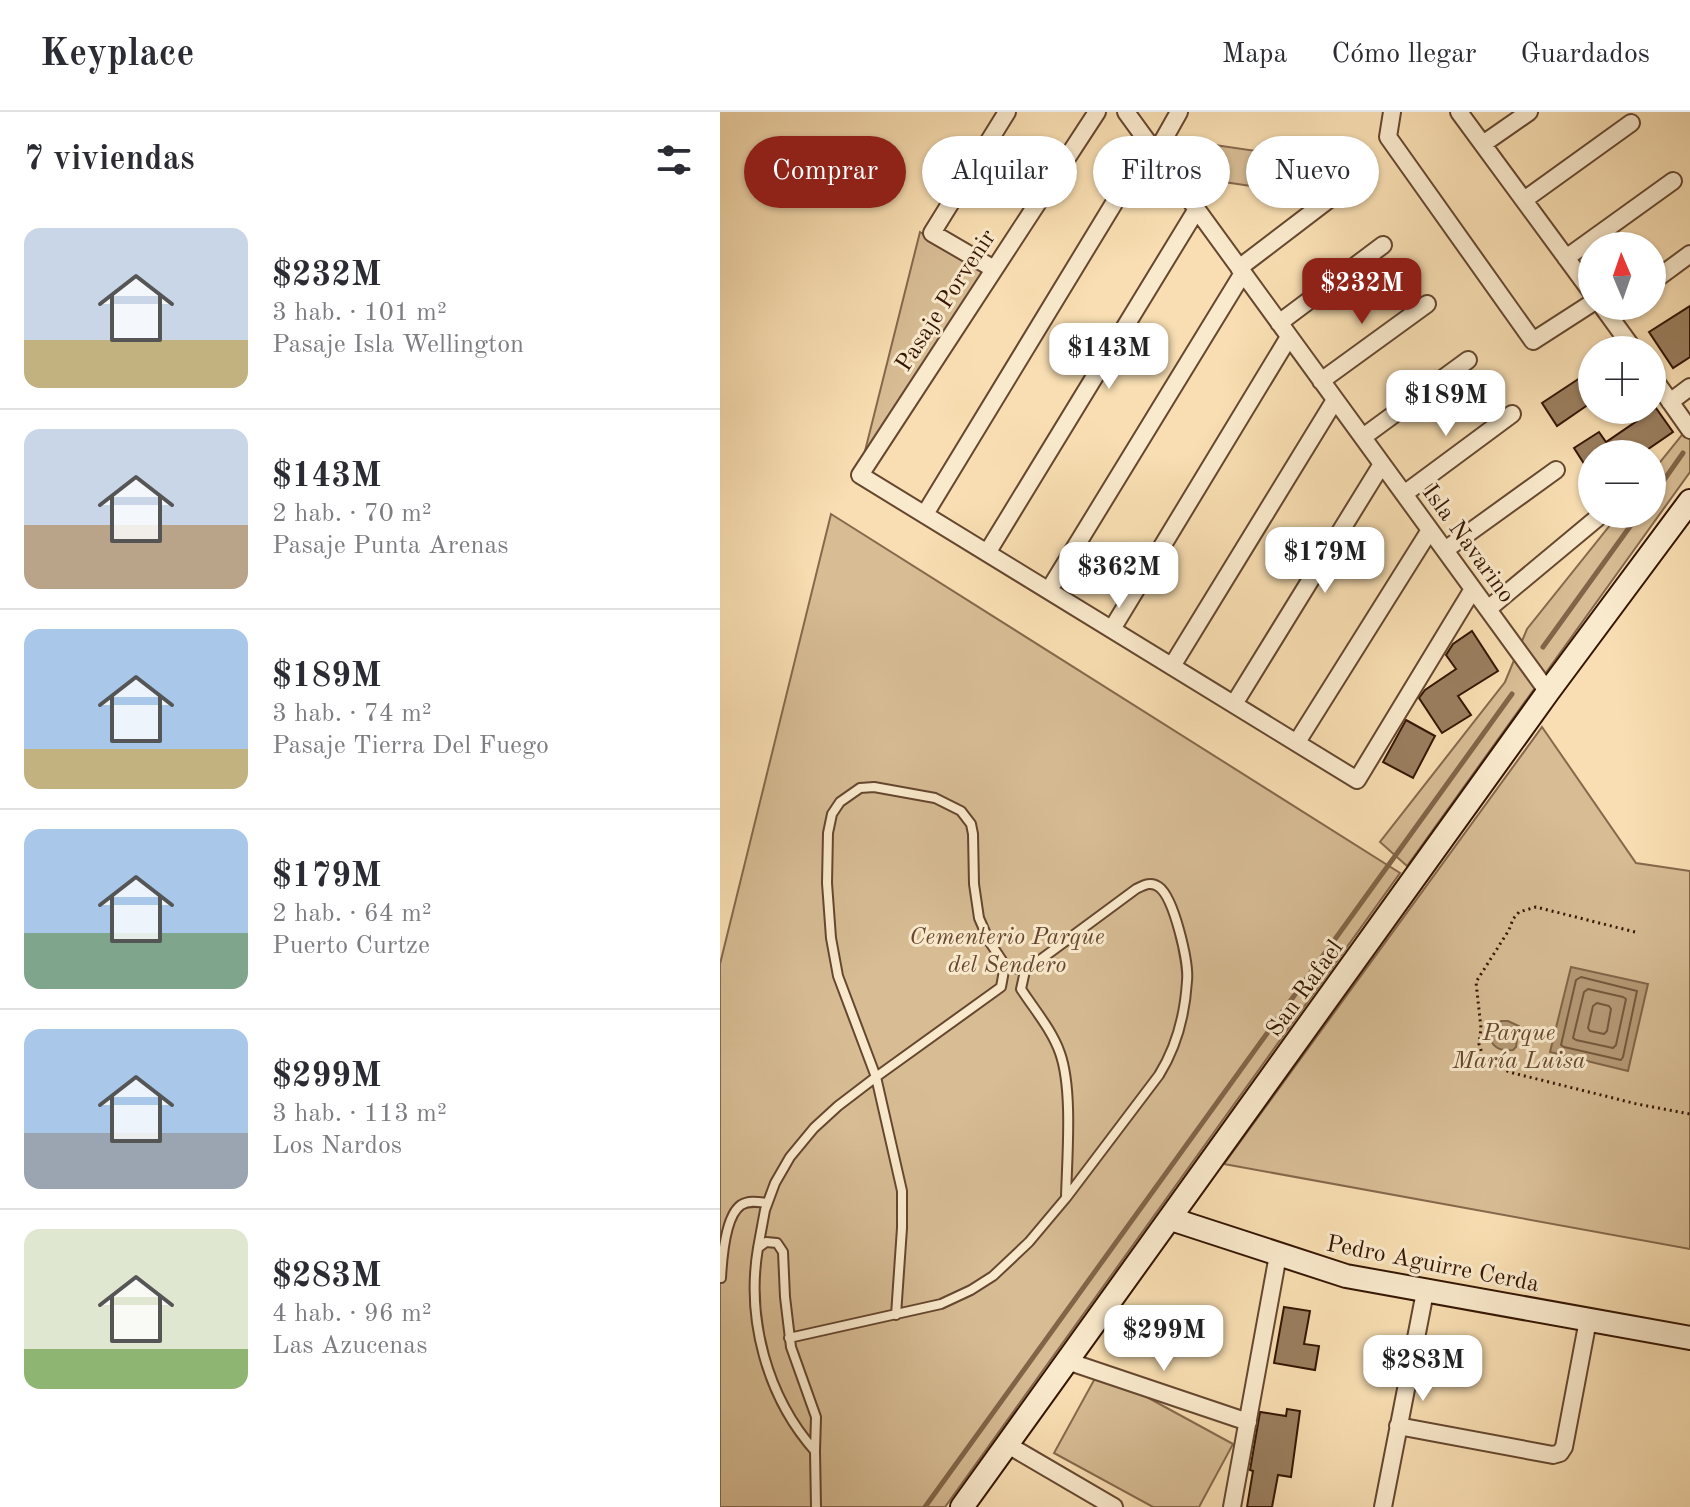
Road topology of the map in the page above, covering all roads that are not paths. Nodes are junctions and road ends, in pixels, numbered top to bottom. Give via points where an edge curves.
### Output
1 (1007, 112) edge
2 (1097, 112) edge
3 (1126, 112) edge
4 (1179, 112) edge
5 (1392, 112) edge
6 (1459, 112) edge
7 (1529, 112) edge
8 (1631, 123) dead end
9 (1144, 136) edge
10 (1162, 136) edge
11 (1483, 144) junction
12 (1673, 181) dead end
13 (1524, 200) junction
14 (1116, 208) edge
15 (1319, 208) edge
16 (1197, 209) joint
17 (1383, 245) dead end
18 (1690, 254) edge
19 (1566, 258) junction
20 (994, 269) junction
21 (1241, 270) junction
22 (1666, 272) edge
23 (1578, 274) edge
24 (1427, 304) dead end
25 (1578, 312) edge
26 (1284, 330) junction
27 (1468, 360) dead end
28 (1321, 381) junction
29 (1690, 387) edge
30 (1666, 396) edge
31 (1335, 400) junction
32 (1670, 402) junction
33 (1512, 414) dead end
34 (1690, 430) edge
35 (1363, 437) junction
36 (1382, 464) junction
37 (1556, 470) dead end
38 (1404, 494) junction
39 (1690, 501) edge
40 (925, 514) junction
41 (1585, 528) edge
42 (1430, 530) junction
43 (1445, 550) junction
44 (987, 553) junction
45 (1473, 589) junction
46 (1049, 590) junction
47 (1488, 609) junction
48 (1112, 629) junction
49 (1172, 666) junction
50 (1548, 692) junction
51 (1234, 704) junction
52 (1297, 742) junction
53 (1005, 965) junction
54 (1025, 971) junction
55 (1001, 987) junction
56 (1021, 989) junction
57 (876, 1077) junction
58 (1066, 1198) junction
59 (767, 1203) junction
60 (1171, 1219) junction
61 (758, 1248) junction
62 (1278, 1255) junction
63 (721, 1278) edge
64 (1425, 1292) junction
65 (896, 1315) junction
66 (1588, 1320) junction
67 (789, 1338) junction
68 (1690, 1338) edge
69 (1067, 1361) junction
70 (1248, 1422) junction
71 (1398, 1426) junction
72 (1008, 1445) junction
73 (815, 1451) junction
74 (816, 1507) edge
75 (962, 1507) edge
76 (1114, 1507) edge
77 (1232, 1507) edge
78 (1383, 1507) edge

1 - 20 street via 932,233
2 - 20 street, Pasaje Porvenir
3 - 9 street, Isla Navarino
4 - 10 street
5 - 25 street via 1388,137 1533,341
6 - 11 street
7 - 11 street
8 - 13 street
11 - 13 street
12 - 19 street
13 - 19 street
14 - 40 street
15 - 21 street
16 - 21 street, Isla Navarino
16 - 44 street
17 - 26 street
18 - 22 street
19 - 23 street
20 - 40 street, Pasaje Porvenir via 860,475
21 - 26 street, Isla Navarino
21 - 46 street
24 - 28 street
26 - 28 street, Isla Navarino
26 - 48 street
27 - 35 street
28 - 31 street, Isla Navarino
29 - 32 street
30 - 32 street
31 - 35 street, Isla Navarino
31 - 49 street
32 - 34 street
33 - 38 street
35 - 36 street, Isla Navarino
36 - 38 street, Isla Navarino
36 - 51 street
37 - 43 street
38 - 42 street, Isla Navarino
39 - 50 street, San Rafael
40 - 44 street
41 - 47 street
42 - 43 street, Isla Navarino
42 - 52 street
43 - 45 street, Isla Navarino
44 - 46 street
45 - 47 street, Isla Navarino
45 - 52 street via 1357,780
46 - 48 street
47 - 50 street, Isla Navarino
48 - 49 street
49 - 51 street
50 - 60 street, San Rafael
51 - 52 street
53 - 54 lane
53 - 55 lane
53 - 57 lane via 976,907 973,834 966,817 956,807 918,794 864,787 847,796 832,814 828,833 831,938 838,976
54 - 56 lane
54 - 58 lane via 1147,884 1163,891 1188,964 1183,1016 1170,1058
55 - 56 lane
55 - 57 lane
56 - 58 lane via 1061,1055 1067,1109
57 - 59 lane via 802,1141
57 - 65 lane via 902,1191
58 - 65 lane via 1018,1254 982,1283 941,1304
59 - 61 lane
59 - 63 lane via 738,1207 724,1247
60 - 62 street, Pedro Aguirre Cerda
60 - 69 street, San Rafael
61 - 67 lane via 770,1241 782,1248
61 - 73 lane via 755,1295 762,1351 788,1413
62 - 64 street, Pedro Aguirre Cerda
62 - 70 street
64 - 66 street, Pedro Aguirre Cerda
64 - 71 street
65 - 67 lane
66 - 68 street, Pedro Aguirre Cerda
66 - 71 street via 1560,1453
67 - 73 lane via 815,1411
69 - 70 street
69 - 72 street, San Rafael
70 - 77 street
71 - 78 street
72 - 75 street, San Rafael
72 - 76 street
73 - 74 lane

